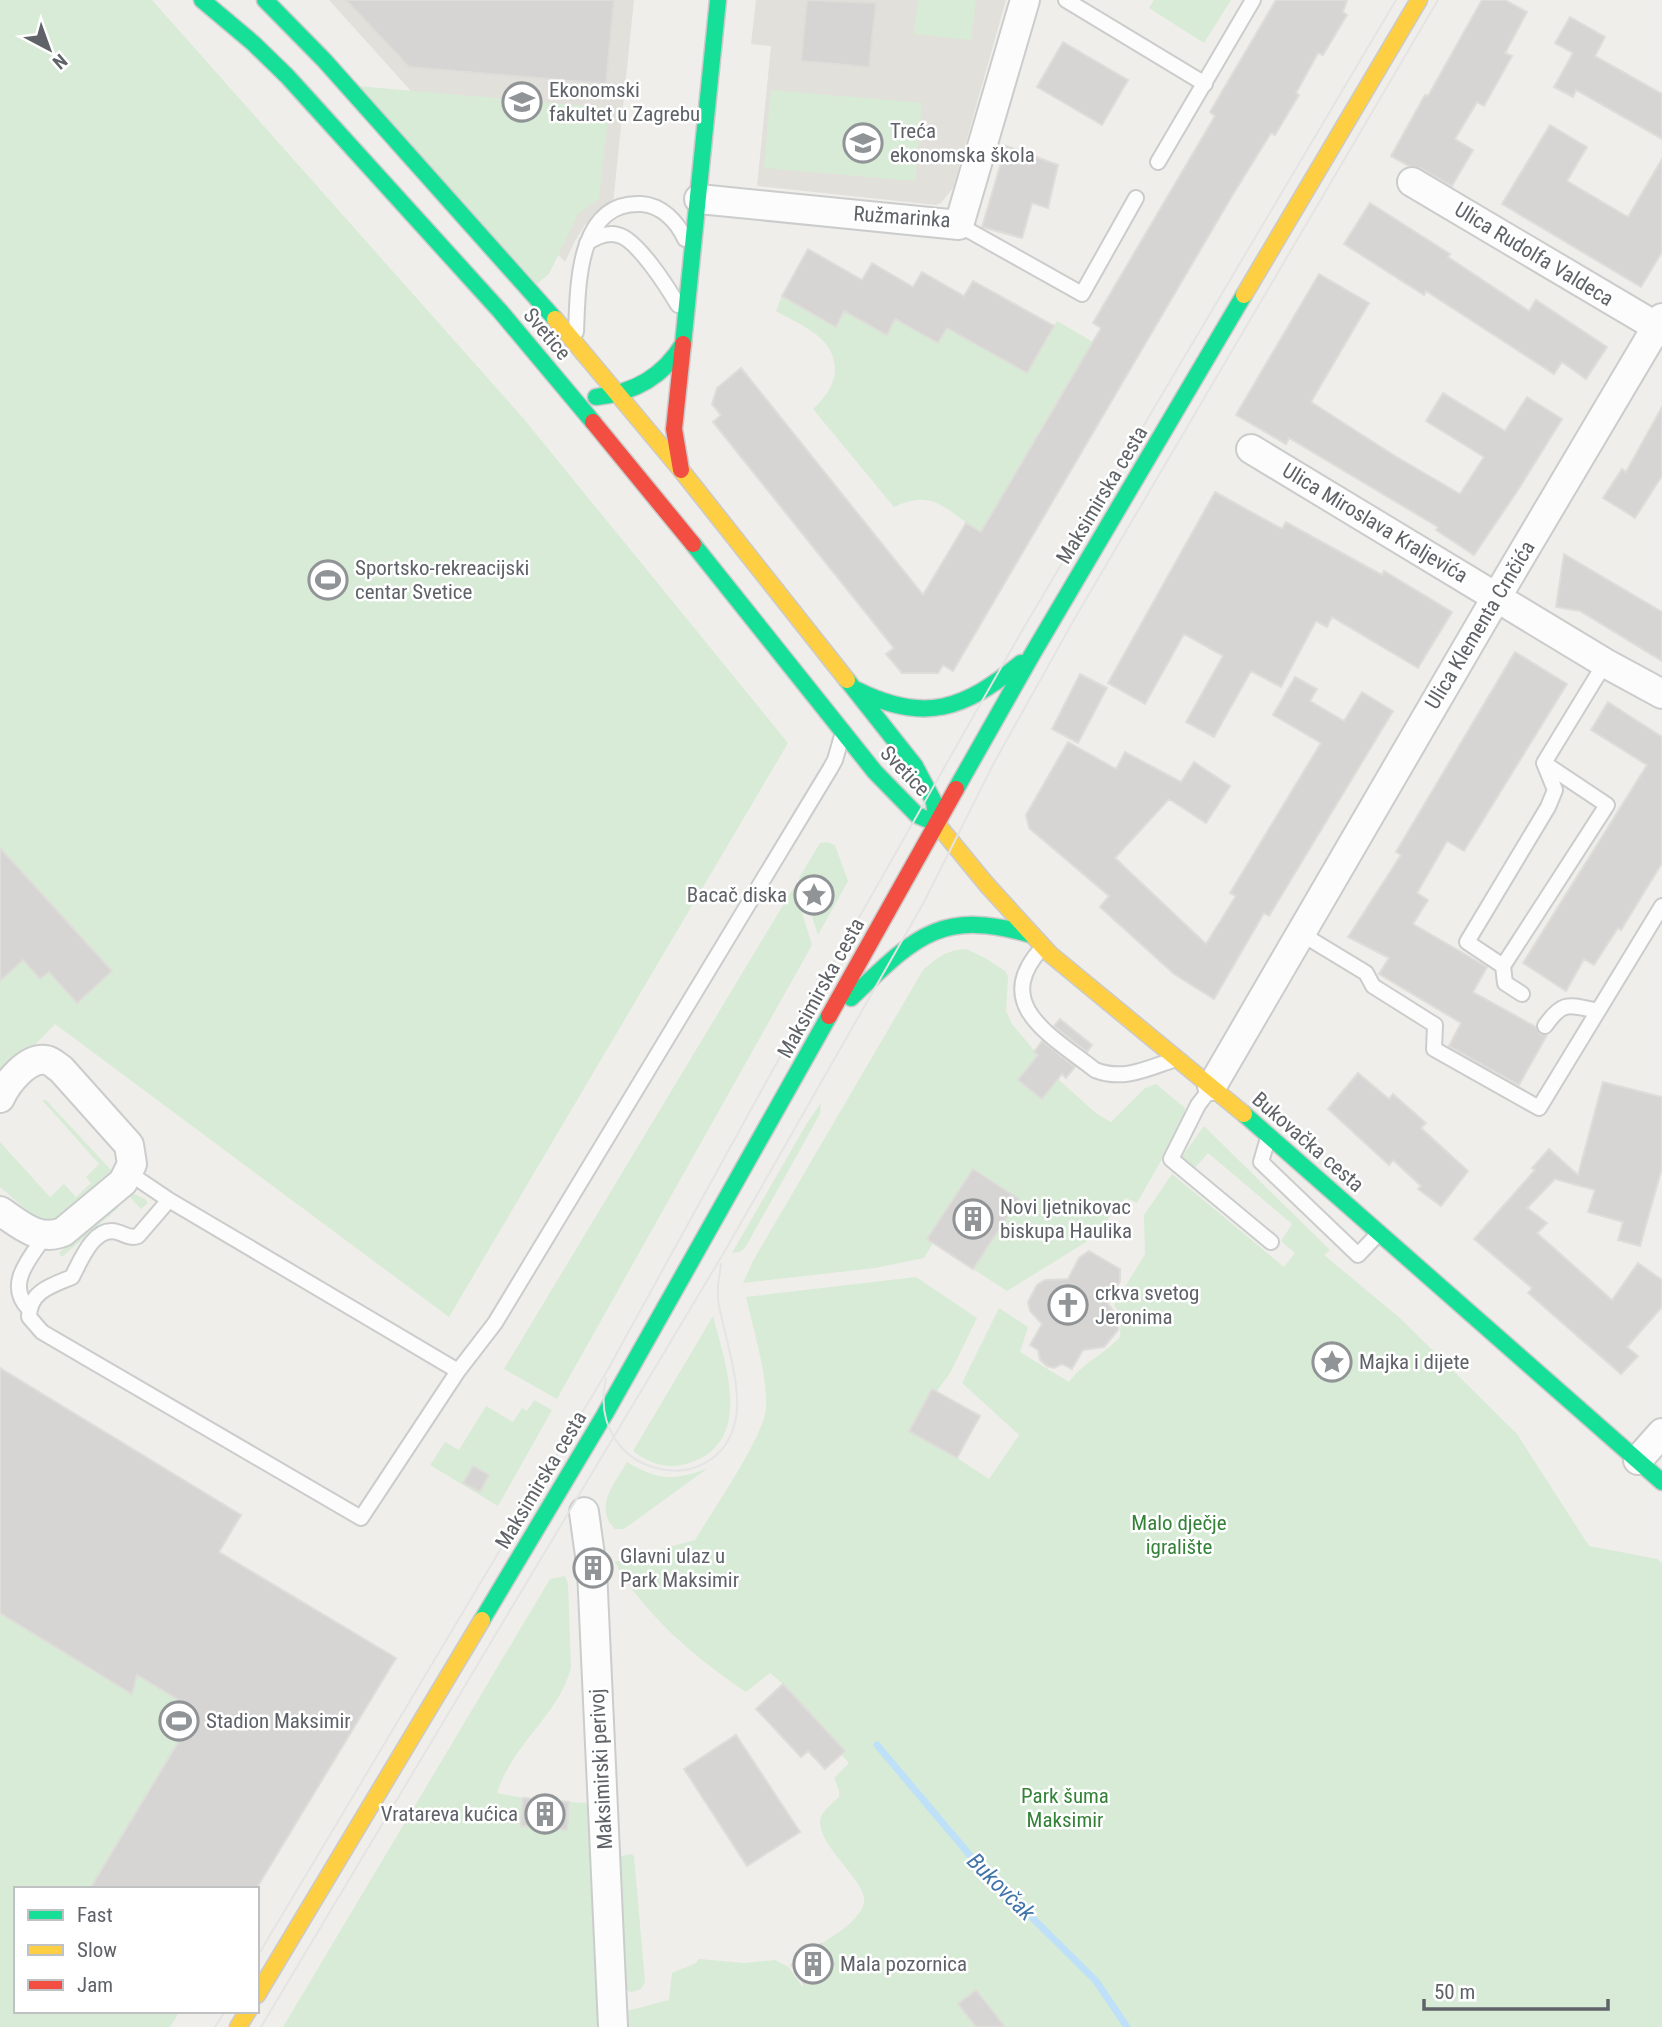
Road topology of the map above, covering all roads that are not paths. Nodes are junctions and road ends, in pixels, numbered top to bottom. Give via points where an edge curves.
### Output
1 (202, 0) edge
2 (265, 0) edge
3 (718, 0) edge
4 (1025, 0) edge
5 (1066, 0) edge
6 (1253, 0) edge
7 (1419, 0) edge
8 (1205, 84) junction
9 (1158, 162) dead end
10 (1412, 181) dead end
11 (1136, 198) dead end
12 (699, 199) junction
13 (959, 225) junction
14 (586, 244) junction
15 (692, 260) junction
16 (685, 322) junction
17 (1660, 322) edge
18 (576, 342) junction
19 (683, 344) junction
20 (619, 394) junction
21 (573, 396) junction
22 (1251, 449) dead end
23 (681, 470) junction
24 (1497, 597) junction
25 (1034, 653) junction
26 (1605, 663) junction
27 (852, 687) junction
28 (1662, 694) edge
29 (842, 730) junction
30 (1544, 763) junction
31 (937, 824) junction
32 (1662, 906) edge
33 (1300, 933) junction
34 (1037, 941) junction
35 (1503, 966) junction
36 (1522, 994) dead end
37 (1598, 1011) junction
38 (1545, 1026) dead end
39 (824, 1027) junction
40 (1177, 1059) junction
41 (1212, 1087) junction
42 (0, 1098) edge
43 (1269, 1135) junction
44 (129, 1173) junction
45 (169, 1200) junction
46 (0, 1211) edge
47 (1380, 1232) junction
48 (45, 1237) junction
49 (1271, 1242) dead end
50 (29, 1309) junction
51 (458, 1371) junction
52 (1662, 1433) edge
53 (1638, 1460) junction
54 (1662, 1482) edge
55 (584, 1511) dead end
56 (259, 1992) edge
57 (613, 2027) edge

1 - 21 main road, Svetice via 287,76 441,243
2 - 18 main road, Svetice
3 - 12 main road
4 - 13 street, Ružmarinka
5 - 8 lane
6 - 8 lane
7 - 25 main road, Maksimirska cesta
8 - 9 lane
10 - 17 street, Ulica Rudolfa Valdeca
11 - 13 lane via 1082,295
12 - 13 street, Ružmarinka
12 - 15 main road
14 - 15 lane via 598,224 619,208 650,204 682,232
14 - 16 lane via 614,234 629,241 663,281
14 - 18 lane
15 - 16 main road
16 - 19 main road
17 - 24 street, Ulica Klementa Crnčića
18 - 20 main road, Svetice
18 - 21 lane
19 - 20 main road via 659,374
19 - 23 main road via 674,429
20 - 21 main road
20 - 23 main road, Svetice
21 - 29 main road, Svetice
22 - 24 street, Ulica Miroslava Kraljevića
23 - 27 main road, Svetice
24 - 26 street, Ulica Miroslava Kraljevića
24 - 33 street, Ulica Klementa Crnčića
25 - 27 main road via 988,690 933,710 901,709
25 - 31 main road, Maksimirska cesta
26 - 28 street, Ulica Miroslava Kraljevića
26 - 30 lane
27 - 31 main road, Svetice via 923,778 934,802
29 - 31 main road, Svetice via 900,799 917,815
29 - 51 lane via 830,769 495,1323
30 - 35 lane via 1555,790 1548,807 1467,942
30 - 35 lane via 1607,805
31 - 34 main road, Bukovačka cesta
31 - 39 main road, Maksimirska cesta
32 - 37 lane
33 - 37 lane via 1366,973 1373,986 1435,1025 1434,1049 1539,1108
33 - 41 street, Ulica Klementa Crnčića
34 - 39 main road via 1004,926 965,922 932,931 841,1007
34 - 40 main road, Bukovačka cesta
34 - 40 lane via 1023,974 1021,995 1031,1015 1062,1044 1096,1070 1115,1075 1137,1073
35 - 36 lane via 1505,983
37 - 38 lane via 1569,1005 1557,1009
39 - 56 main road, Maksimirska cesta via 605,1414
40 - 41 main road, Bukovačka cesta
41 - 43 main road, Bukovačka cesta
41 - 49 lane via 1171,1159
42 - 44 street via 27,1066 36,1061 52,1062 129,1145
43 - 47 main road, Bukovačka cesta
43 - 47 lane via 1261,1161 1358,1255
44 - 45 lane
44 - 48 street via 63,1232
45 - 50 lane via 138,1236 101,1234 72,1277 48,1286
45 - 51 lane
46 - 48 street
47 - 53 main road, Bukovačka cesta
48 - 50 lane via 18,1285 20,1299
50 - 51 lane via 29,1317 42,1332 361,1518
52 - 53 street
53 - 54 main road, Bukovačka cesta
55 - 57 street, Maksimirski perivoj via 593,1578

